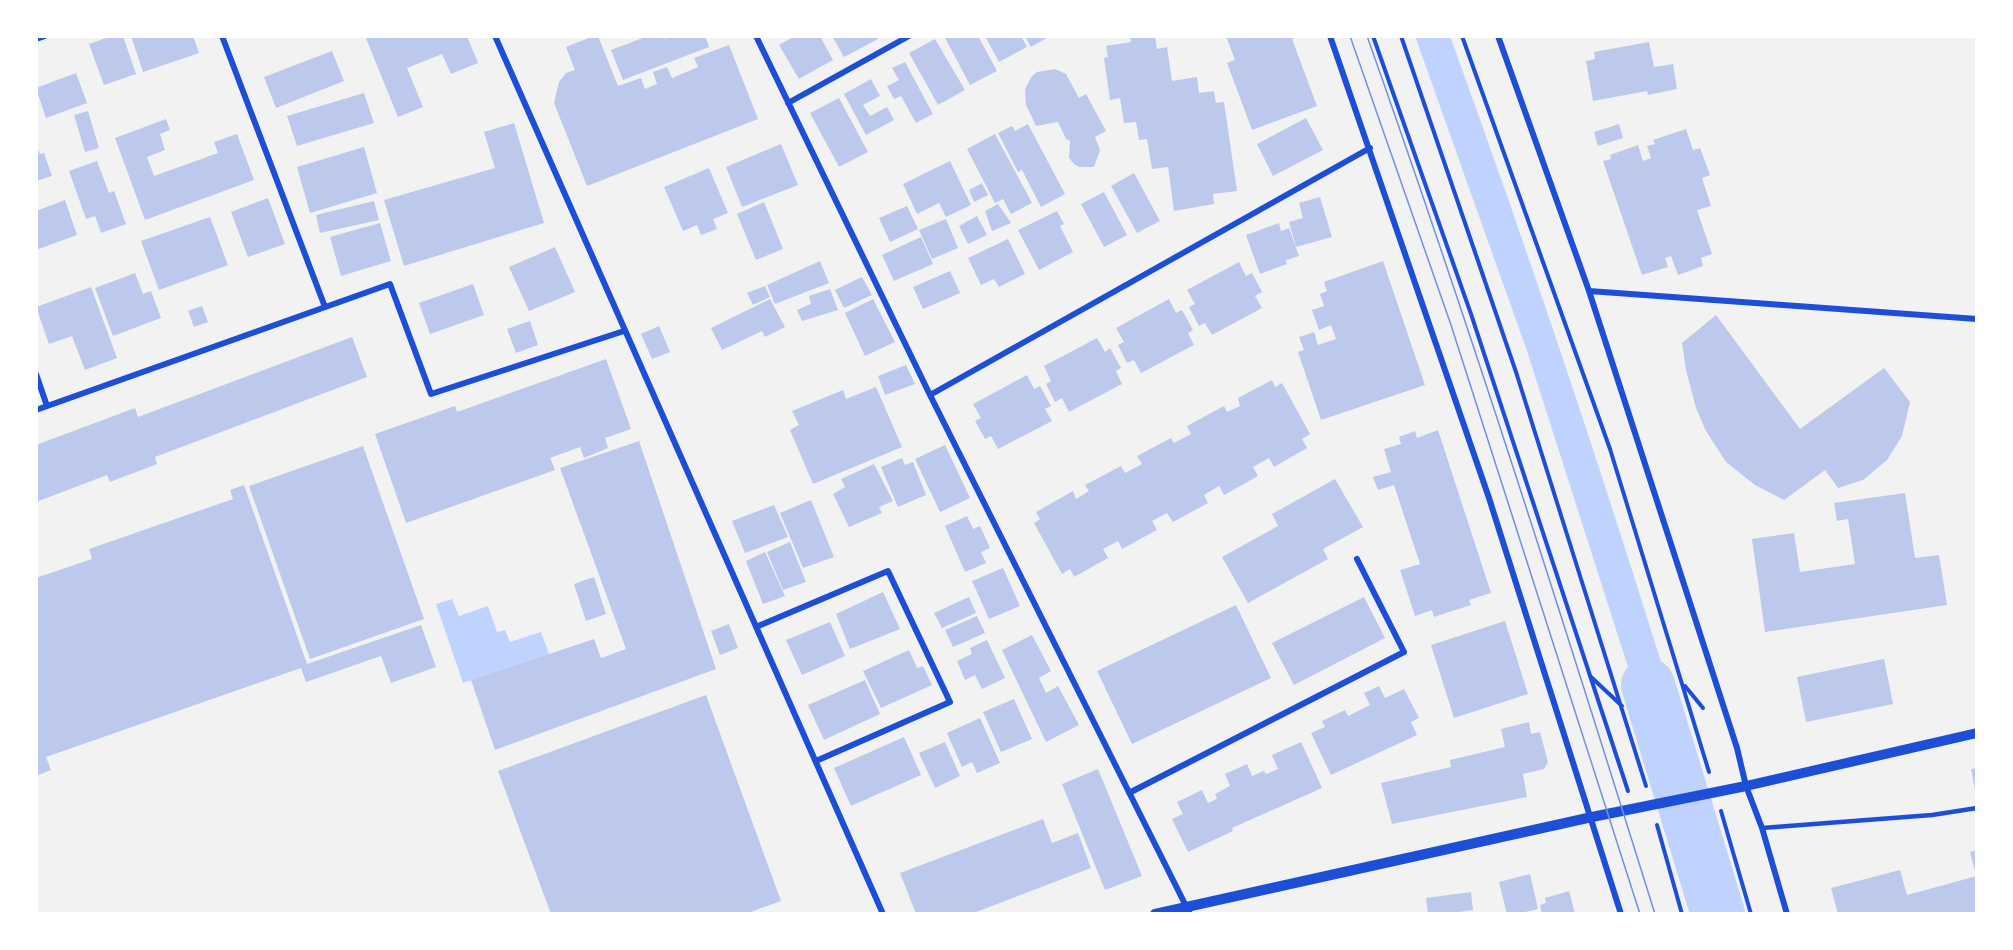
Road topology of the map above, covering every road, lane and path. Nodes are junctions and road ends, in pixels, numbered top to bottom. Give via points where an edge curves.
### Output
1 (45, 36) edge
2 (222, 36) edge
3 (495, 36) edge
4 (756, 36) edge
5 (909, 36) edge
6 (1330, 36) edge
7 (1372, 36) edge
8 (1401, 36) edge
9 (1462, 36) edge
10 (1498, 36) edge
11 (36, 39) edge
12 (788, 103) junction
13 (1370, 147) junction
14 (1589, 291) junction
15 (325, 307) junction
16 (1977, 318) edge
17 (624, 331) junction
18 (36, 374) edge
19 (930, 395) junction
20 (48, 406) junction
21 (36, 410) edge
22 (1357, 559) dead end
23 (756, 627) junction
24 (1589, 675) junction
25 (1683, 683) dead end
26 (1622, 707) junction
27 (1977, 733) edge
28 (816, 761) junction
29 (1746, 786) junction
30 (1129, 793) junction
31 (1648, 793) dead end
32 (1634, 808) junction
33 (1977, 808) edge
34 (1654, 815) dead end
35 (1592, 817) junction
36 (1762, 828) junction
37 (1188, 910) edge
38 (884, 914) edge
39 (1155, 914) edge
40 (1621, 914) edge
41 (1682, 914) edge
42 (1786, 914) edge

1 - 11 street
2 - 15 street
3 - 17 street
4 - 12 street
5 - 12 street
6 - 13 street
7 - 24 path via 1471,314
8 - 26 path via 1516,372
9 - 25 path via 1610,449
10 - 14 street
12 - 19 street
13 - 19 street
13 - 35 street
14 - 16 street
14 - 29 street
15 - 17 street via 390,284 431,394
15 - 20 street
17 - 23 street
18 - 20 street
19 - 30 street
20 - 21 street
22 - 30 street via 1404,652
23 - 28 street
23 - 28 street via 888,571 950,702
24 - 26 path
24 - 32 path
26 - 31 path
27 - 29 street
28 - 38 street
29 - 32 street
29 - 36 street
30 - 37 street
32 - 35 street
33 - 36 lane
34 - 41 path
35 - 37 street
35 - 40 street
36 - 42 street
37 - 39 street

